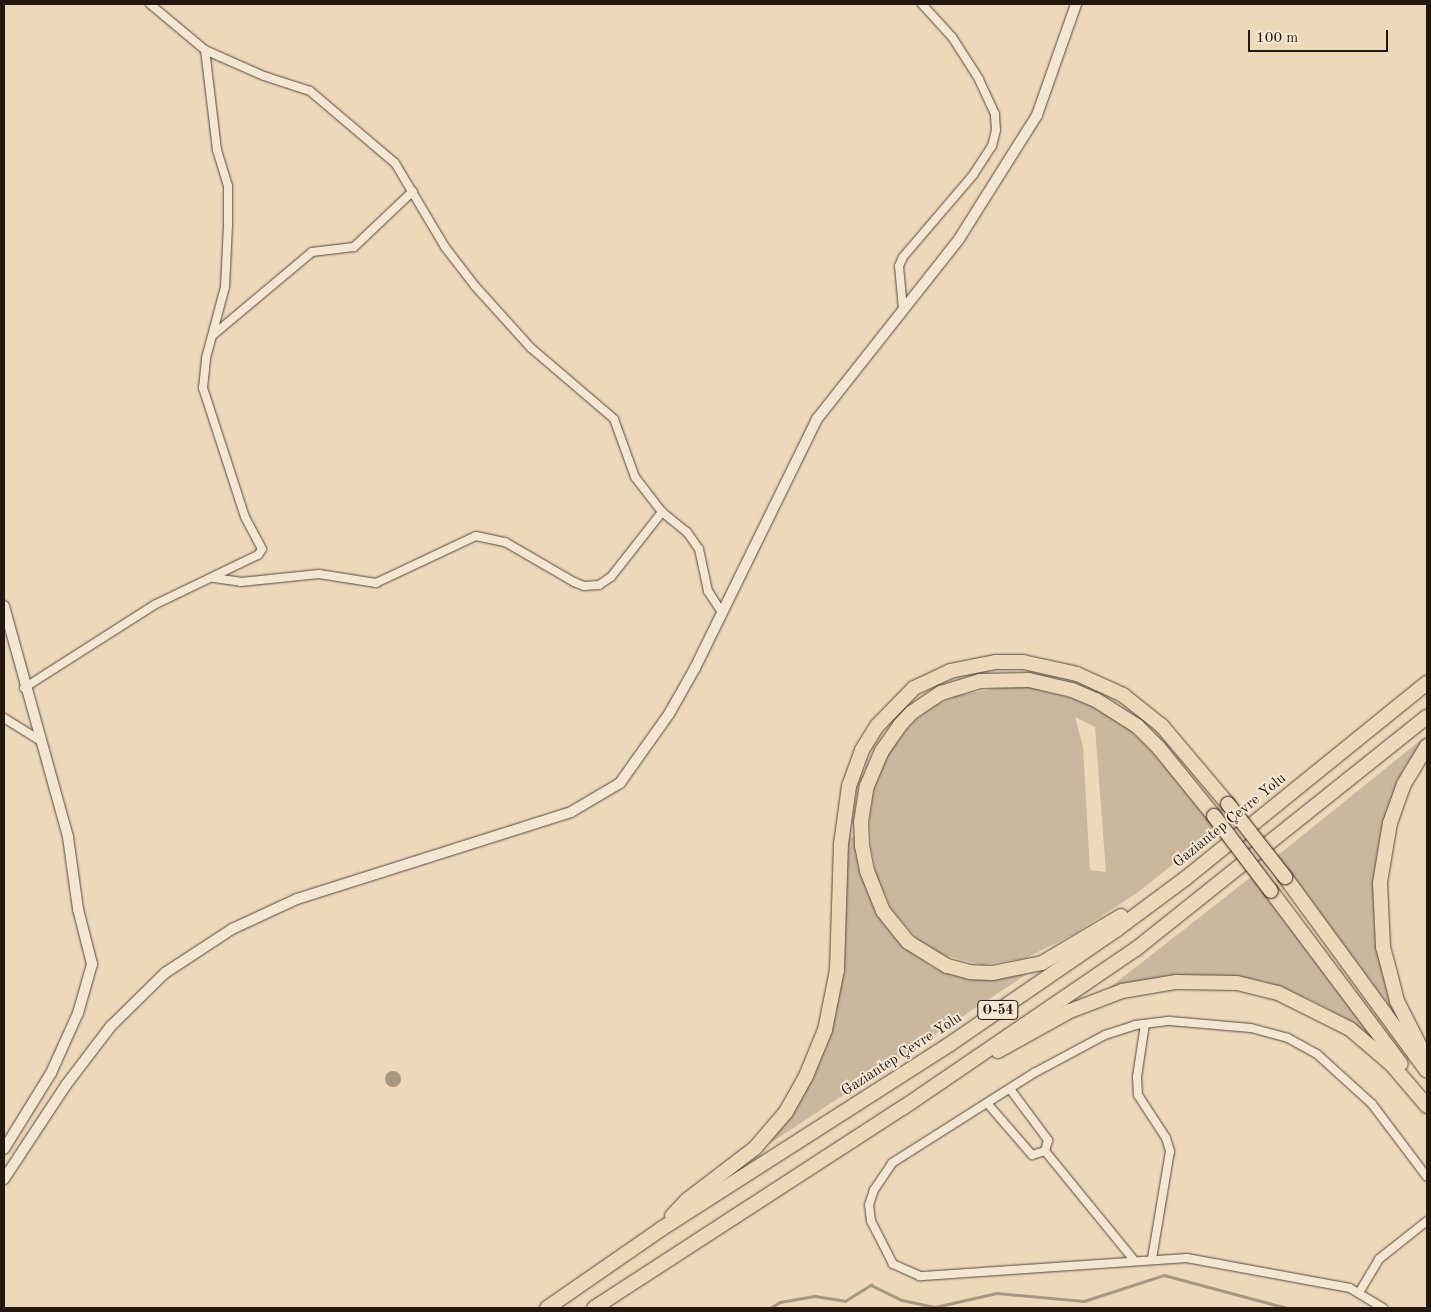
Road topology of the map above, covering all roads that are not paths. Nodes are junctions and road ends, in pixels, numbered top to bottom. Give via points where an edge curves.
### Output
1 (150, 4) edge
2 (922, 4) edge
3 (1076, 4) edge
4 (205, 50) junction
5 (413, 191) junction
6 (903, 309) junction
7 (213, 335) junction
8 (662, 512) junction
9 (213, 578) junction
10 (4, 606) edge
11 (721, 612) junction
12 (1427, 683) edge
13 (24, 688) junction
14 (1427, 716) edge
15 (4, 718) edge
16 (41, 741) junction
17 (1427, 746) edge
18 (1186, 878) junction
19 (1145, 1024) junction
20 (1427, 1060) edge
21 (970, 1063) junction
22 (1427, 1071) edge
23 (1010, 1089) junction
24 (1427, 1099) edge
25 (987, 1103) junction
26 (1427, 1106) edge
27 (4, 1147) edge
28 (1045, 1151) junction
29 (1427, 1177) edge
30 (4, 1179) edge
31 (1427, 1221) edge
32 (661, 1229) junction
33 (1152, 1259) junction
34 (1134, 1260) junction
35 (1360, 1291) junction
36 (547, 1308) edge
37 (594, 1308) edge
38 (1383, 1308) edge

1 - 4 street
2 - 6 street via 952,37 979,79 995,114 996,130 992,146 973,175 904,257 900,266
3 - 6 street via 1037,115 959,239
4 - 5 street via 264,76 310,91 395,163
4 - 7 street via 217,150 228,186 224,287
5 - 7 street via 354,247 312,252
5 - 8 street via 444,247 509,326 614,418 635,477
6 - 11 street via 817,419
7 - 9 street via 203,373 203,388 245,517 262,549 258,555
8 - 9 street via 611,578 599,586 574,582 505,542 476,536 376,583 319,574 241,582
8 - 11 street via 687,532 698,549 708,591
9 - 13 street via 156,604
10 - 13 street
11 - 30 street via 669,714 620,783 571,812 296,899 232,929 165,973 111,1026 66,1085
12 - 18 highway, Gaziantep Çevre Yolu / O-54
13 - 16 street
14 - 21 highway, O-54 via 1144,944
15 - 16 street
16 - 27 street via 68,837 78,909 92,964 78,1013 51,1074
17 - 20 highway via 1404,784 1390,823 1380,883 1380,916 1383,947 1397,1000
18 - 24 highway, bridge via 1042,962 993,973 947,966 926,955 895,930 874,891 862,846 861,822 867,786 890,739 911,713 960,685 980,681 1029,680 1088,697 1137,726 1165,754
18 - 32 highway, Gaziantep Çevre Yolu / O-54 via 942,1049
19 - 23 street via 1105,1035 1062,1056
19 - 29 street via 1189,1020 1214,1022 1288,1038 1335,1068 1372,1104
19 - 33 street via 1137,1077 1138,1096 1166,1138 1170,1151
21 - 26 highway via 1015,1044 1070,1011 1122,992 1176,982 1208,981 1250,985 1278,993 1350,1028 1392,1064
21 - 37 highway, O-54
22 - 32 highway, bridge via 1285,877 1162,726 1123,695 1077,674 1023,662 996,662 950,671 914,688 877,726 862,750 849,786 841,844 836,970 825,1030 806,1076 786,1112 755,1148 687,1200
23 - 25 street
23 - 28 street via 1048,1140
25 - 28 street via 1032,1155
25 - 34 street via 892,1163 874,1190 869,1205 871,1221 893,1264 920,1276
28 - 34 street
31 - 35 street via 1379,1259
32 - 36 highway, Gaziantep Çevre Yolu / O-54
33 - 34 street
33 - 35 street via 1187,1258
35 - 38 street

